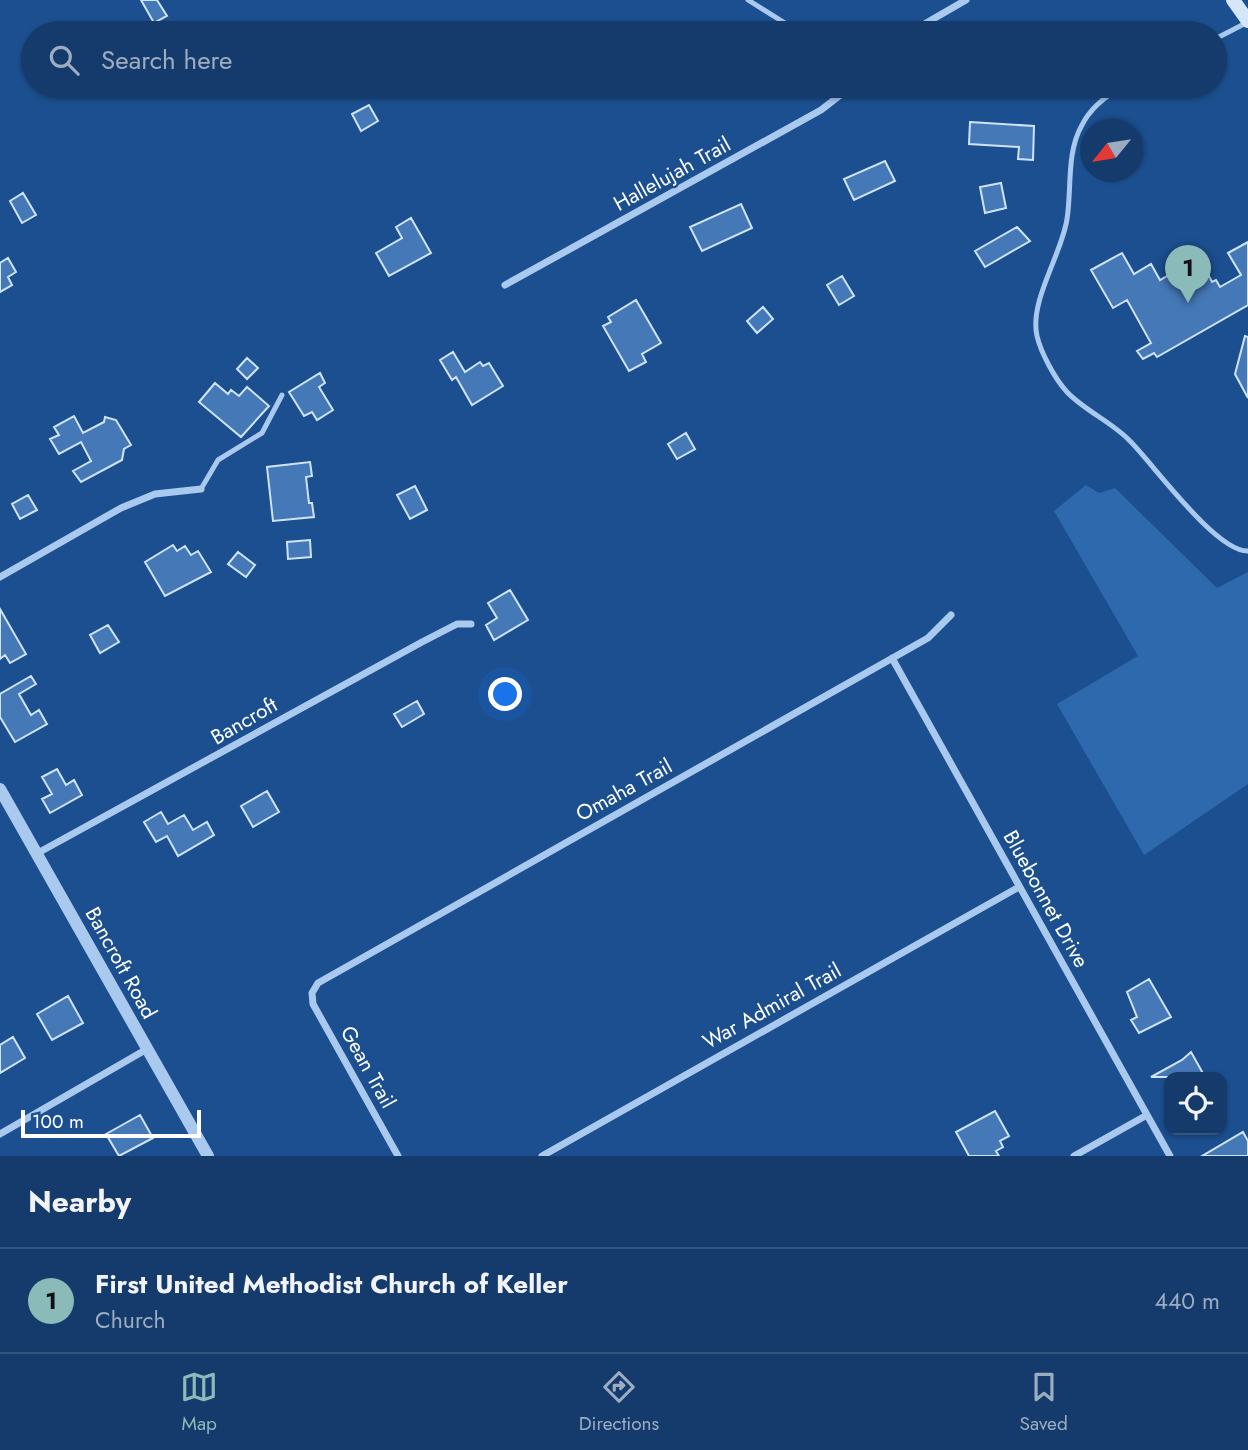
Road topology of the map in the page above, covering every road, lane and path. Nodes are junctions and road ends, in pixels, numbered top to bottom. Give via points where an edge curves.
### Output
1 (748, 0) edge
2 (966, 0) edge
3 (1233, 0) edge
4 (782, 21) edge
5 (930, 21) edge
6 (1248, 22) edge
7 (1227, 33) edge
8 (836, 98) edge
9 (1107, 98) edge
10 (505, 285) dead end
11 (282, 395) dead end
12 (201, 489) joint
13 (1248, 551) edge
14 (0, 577) edge
15 (951, 615) dead end
16 (471, 624) dead end
17 (892, 658) junction
18 (0, 789) edge
19 (36, 854) junction
20 (1019, 887) junction
21 (312, 993) joint
22 (147, 1049) junction
23 (1147, 1115) junction
24 (0, 1134) edge
25 (208, 1156) edge
26 (398, 1156) edge
27 (541, 1156) edge
28 (1074, 1156) edge
29 (1170, 1156) edge

1 - 4 lane
2 - 5 street
3 - 6 main road
6 - 7 lane
8 - 10 street, Hallelujah Trail
9 - 13 lane via 1077,134 1066,226 1038,309 1037,338 1067,392 1128,438 1223,541 1238,551
11 - 12 lane via 262,433 218,460
12 - 14 street via 155,494 121,508
15 - 17 street, Omaha Trail via 933,634
16 - 19 street, Bancroft via 457,624 422,642
17 - 20 street, Bluebonnet Drive
17 - 21 street, Omaha Trail via 318,983
18 - 19 street, Bancroft Road
19 - 22 street, Bancroft Road
20 - 23 street, Bluebonnet Drive
20 - 27 street, War Admiral Trail
21 - 26 street, Gean Trail via 313,1004
22 - 24 street
22 - 25 street, Bancroft Road
23 - 28 street
23 - 29 street, Bluebonnet Drive

